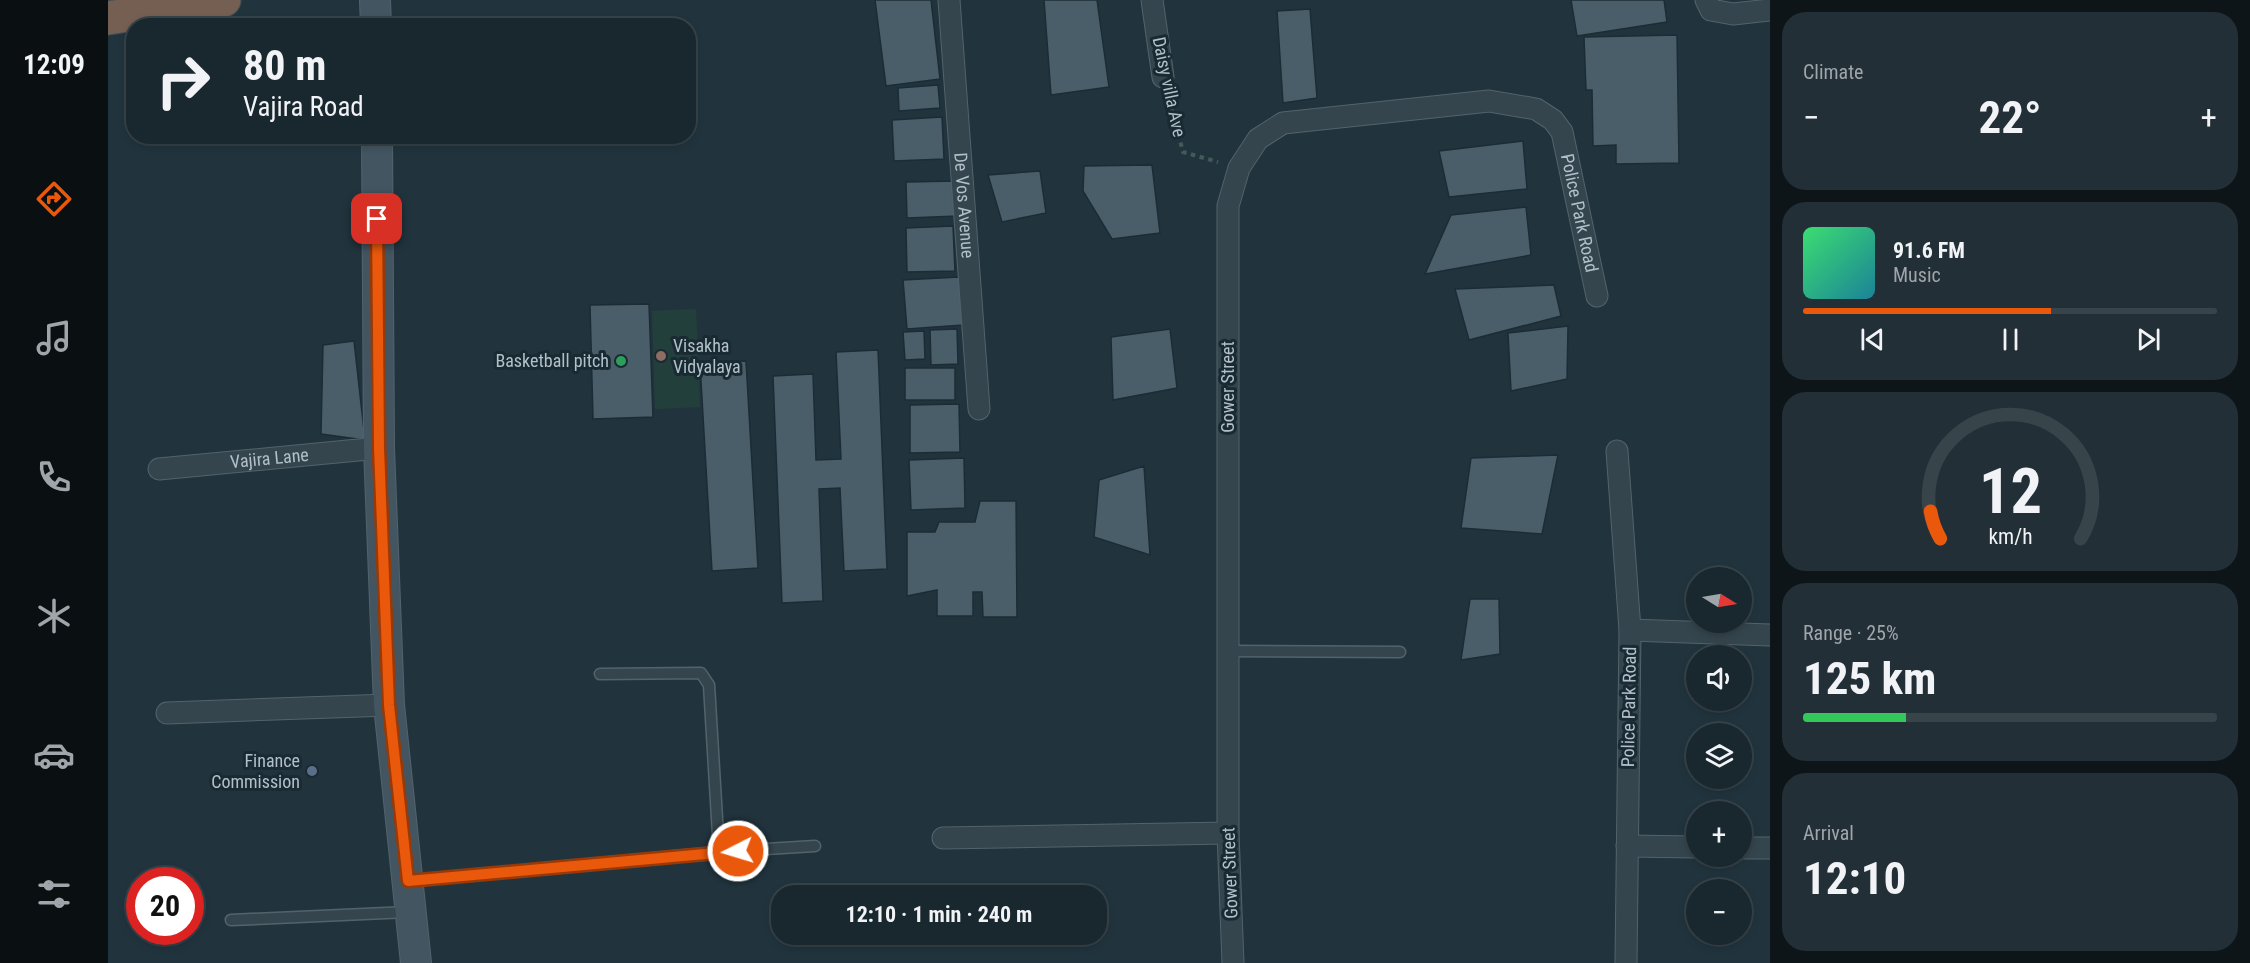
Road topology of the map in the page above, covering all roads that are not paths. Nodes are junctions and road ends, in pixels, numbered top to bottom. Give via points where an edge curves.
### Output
1 (224, 0) edge
2 (375, 0) edge
3 (949, 0) edge
4 (1152, 0) edge
5 (1706, 0) edge
6 (1770, 10) edge
7 (108, 18) edge
8 (376, 18) edge
9 (1163, 77) road end
10 (1562, 132) joint
11 (377, 144) edge
12 (1598, 296) dead end
13 (979, 409) dead end
14 (379, 448) junction
15 (1617, 451) dead end
16 (159, 469) dead end
17 (1630, 630) junction
18 (1770, 635) edge
19 (1228, 651) junction
20 (1400, 652) dead end
21 (600, 674) dead end
22 (389, 705) junction
23 (167, 713) dead end
24 (1228, 833) junction
25 (943, 838) dead end
26 (815, 846) dead end
27 (1627, 846) junction
28 (1686, 847) edge
29 (1752, 848) edge
30 (1770, 848) edge
31 (719, 852) junction
32 (408, 881) junction
33 (412, 912) junction
34 (231, 920) dead end
35 (416, 963) edge
36 (1233, 963) edge
37 (1626, 963) edge

1 - 7 highway
2 - 8 main road
3 - 13 street, De Vos Avenue
4 - 9 street, Daisy villa Ave
5 - 6 street via 1711,10 1733,14
10 - 12 street, Police Park Road
10 - 19 street, Gower Street via 1553,120 1536,109 1489,101 1283,123 1258,139 1239,168 1228,206
11 - 14 main road
14 - 16 street, Vajira Lane
14 - 22 main road
15 - 17 street, Police Park Road
17 - 18 street
17 - 27 street, Police Park Road
19 - 20 lane
19 - 24 street, Gower Street
21 - 31 lane via 701,673 709,685
22 - 23 street
22 - 32 main road
24 - 25 street
24 - 36 street, Gower Street
26 - 31 lane
27 - 28 street
27 - 37 street, Police Park Road
29 - 30 street
31 - 32 lane
32 - 33 main road
33 - 34 lane
33 - 35 main road

